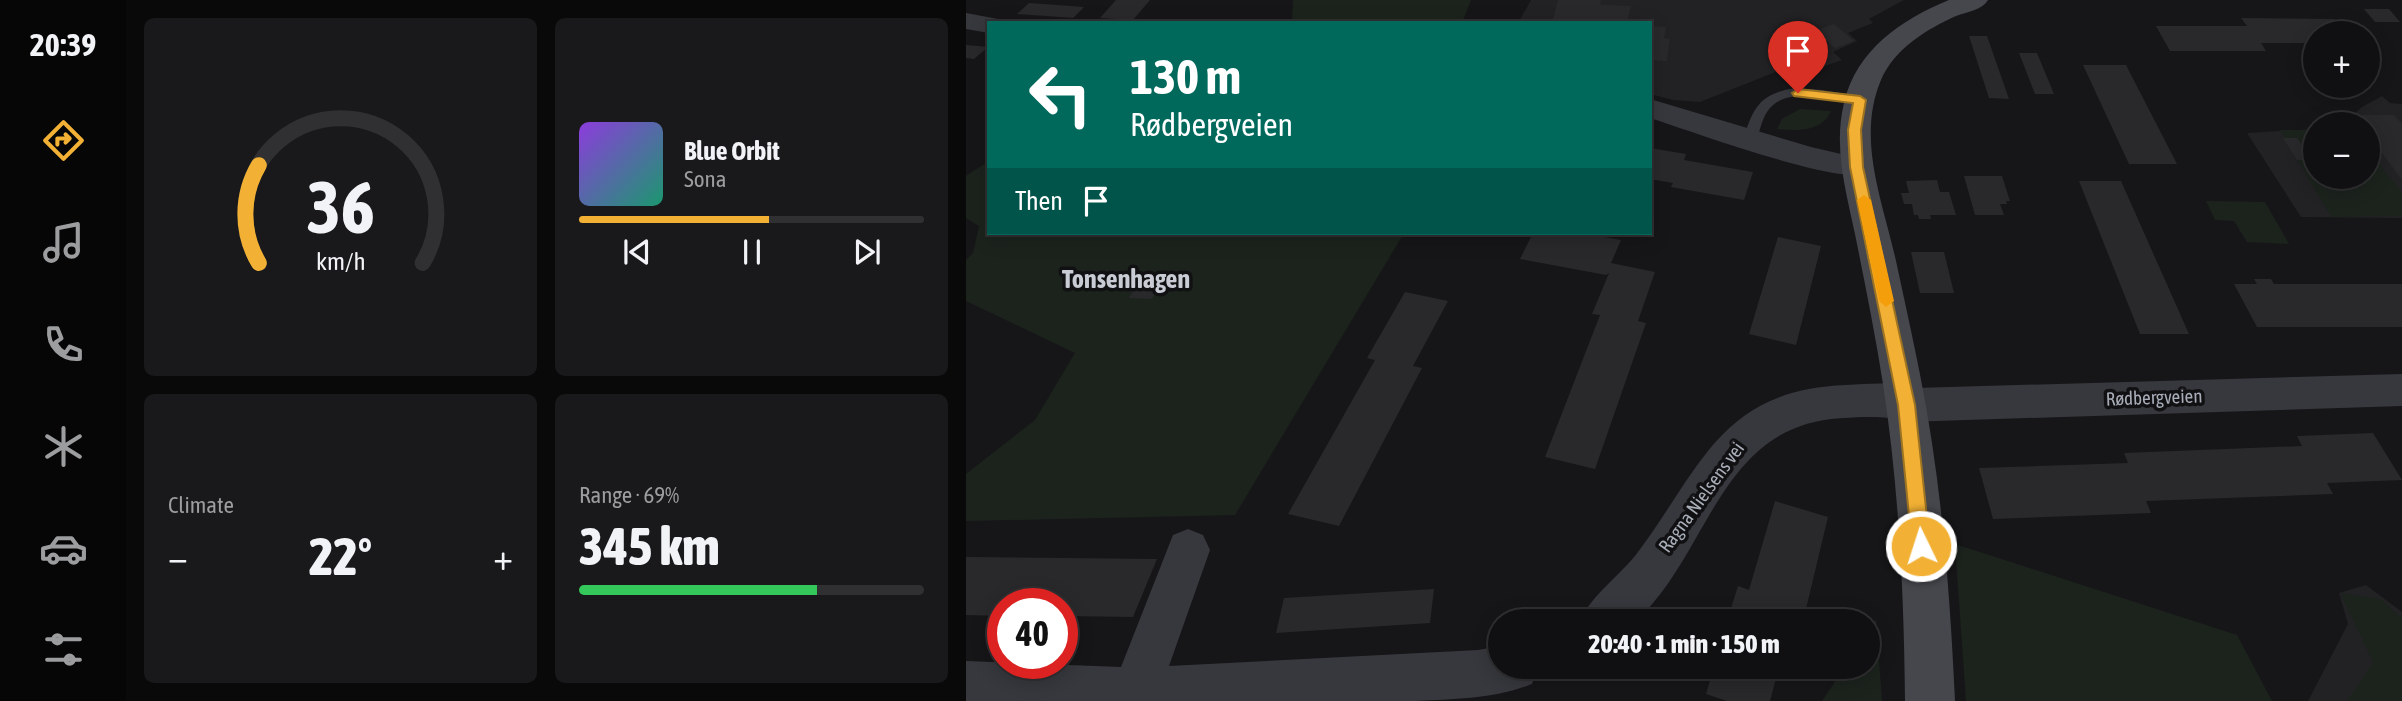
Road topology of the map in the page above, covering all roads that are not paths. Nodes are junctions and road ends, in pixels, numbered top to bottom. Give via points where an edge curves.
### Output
1 (1975, 0) edge
2 (966, 22) edge
3 (987, 26) edge
4 (1860, 100) junction
5 (1652, 109) edge
6 (1750, 139) junction
7 (1856, 167) junction
8 (2402, 390) edge
9 (1906, 403) junction
10 (1188, 550) dead end
11 (1616, 609) edge
12 (1488, 672) edge
13 (966, 685) edge
14 (1136, 692) junction
15 (1930, 701) edge

1 - 4 street via 1931,17 1891,46 1866,79
2 - 3 street
4 - 6 lane via 1798,93 1772,98 1758,115
4 - 7 street
5 - 6 street
6 - 7 street
7 - 9 street
8 - 9 street, Rødbergveien
9 - 11 street, Ragna Nielsens vei via 1797,408 1748,433 1638,588
9 - 15 street
10 - 14 street
12 - 14 street
13 - 14 street

